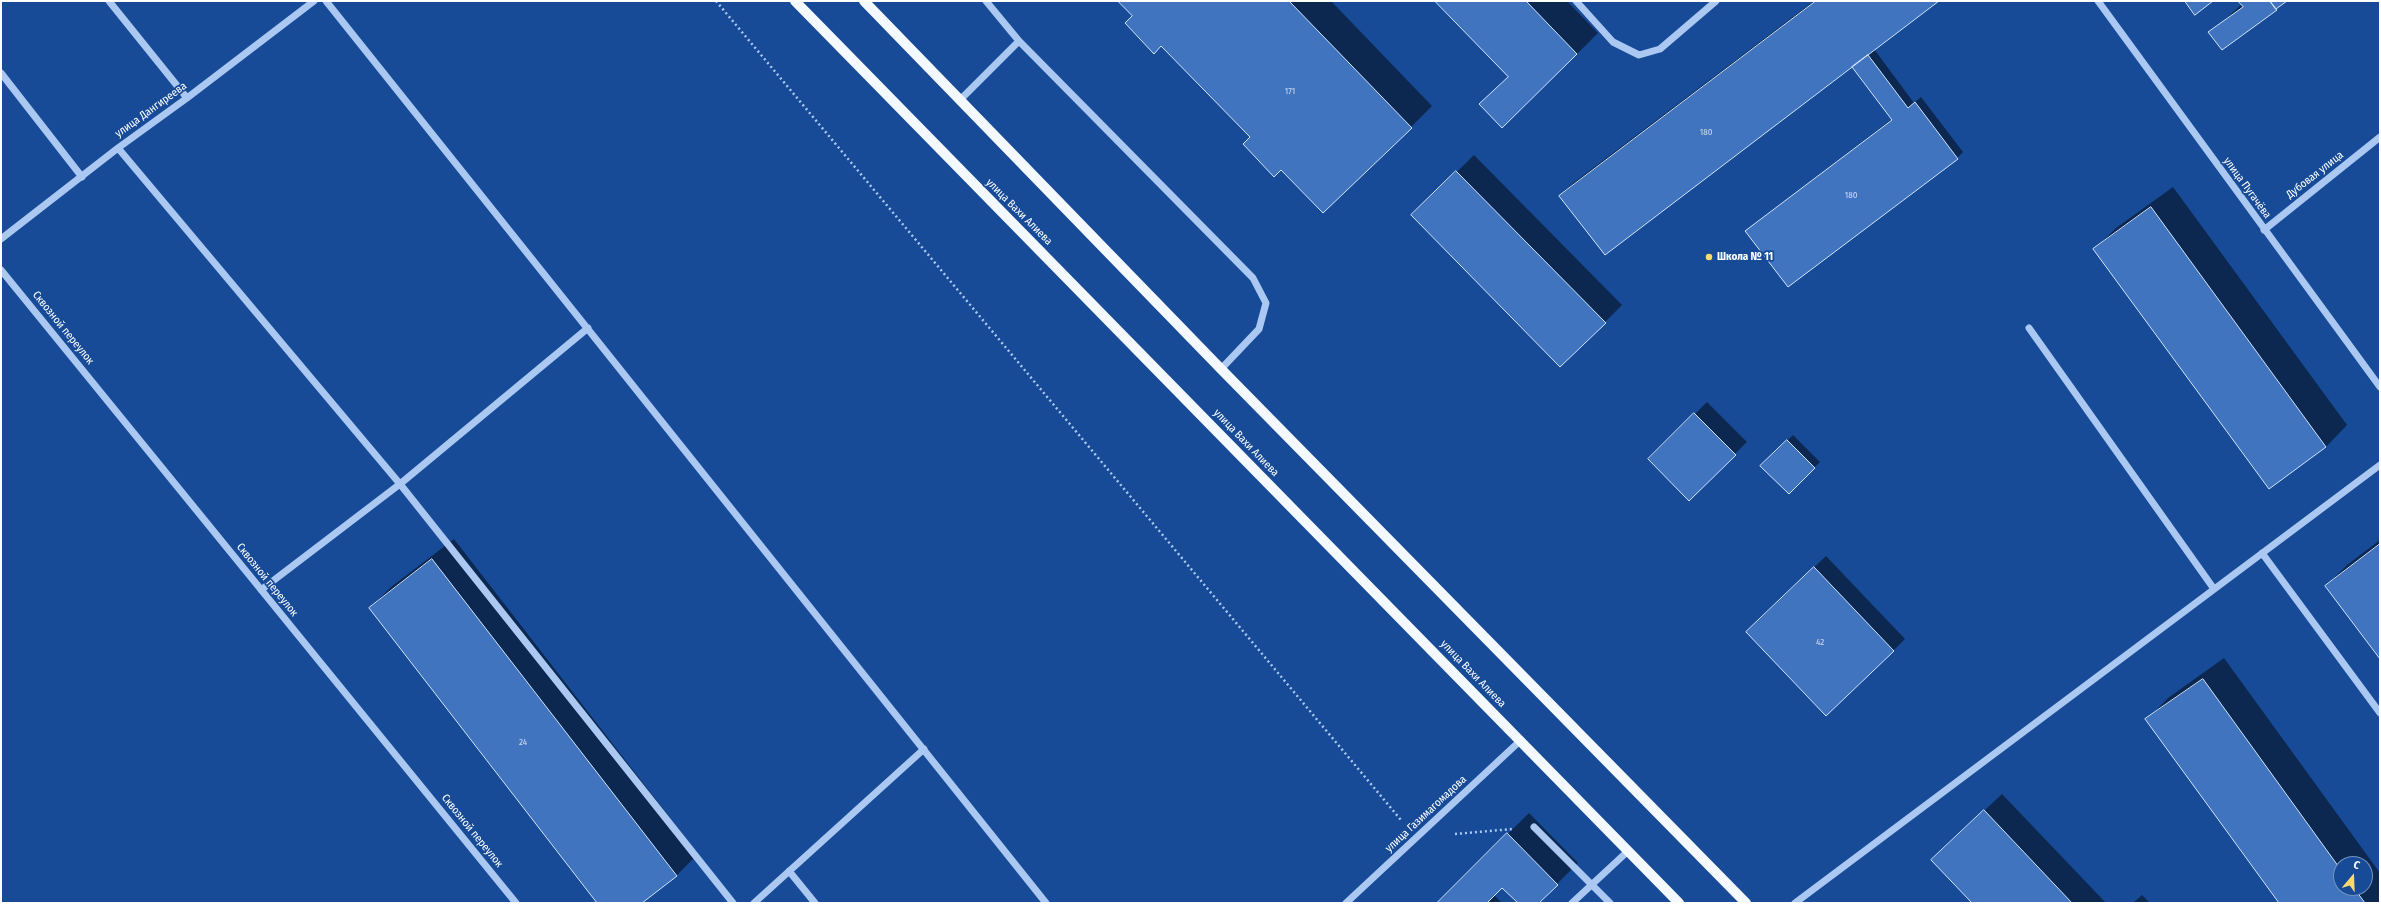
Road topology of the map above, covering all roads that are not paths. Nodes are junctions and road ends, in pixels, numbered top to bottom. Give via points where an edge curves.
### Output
1 (109, 1) edge
2 (314, 1) edge
3 (326, 1) edge
4 (795, 1) edge
5 (864, 1) edge
6 (986, 1) edge
7 (1576, 1) edge
8 (1716, 1) edge
9 (2098, 1) edge
10 (1020, 41) junction
11 (1, 73) edge
12 (187, 98) junction
13 (960, 100) junction
14 (2380, 137) edge
15 (118, 148) junction
16 (82, 177) junction
17 (2264, 230) junction
18 (1, 239) edge
19 (1, 270) edge
20 (588, 328) junction
21 (2029, 328) dead end
22 (1221, 369) junction
23 (2380, 386) edge
24 (2380, 465) edge
25 (400, 484) junction
26 (2262, 553) junction
27 (2214, 589) junction
28 (261, 590) junction
29 (2380, 713) edge
30 (1521, 740) junction
31 (924, 749) junction
32 (1534, 827) road end
33 (1628, 851) junction
34 (789, 871) junction
35 (1592, 885) junction
36 (516, 903) edge
37 (733, 903) edge
38 (754, 903) edge
39 (815, 903) edge
40 (1046, 903) edge
41 (1346, 903) edge
42 (1572, 903) edge
43 (1610, 903) edge
44 (1679, 903) edge
45 (1746, 903) edge
46 (1795, 903) edge

1 - 12 street
2 - 12 street, улица Дангиреева
3 - 20 street
4 - 30 main road, улица Вахи Алиева
5 - 13 main road
6 - 10 street
7 - 8 street via 1613,42 1639,55 1660,49
9 - 17 street, улица Пугачёва
10 - 13 street
10 - 22 street via 1253,278 1266,303 1259,329
11 - 16 street
12 - 15 street, улица Дангиреева
13 - 22 main road
14 - 17 street, Дубовая улица
15 - 16 street, улица Дангиреева
15 - 25 street
16 - 18 street, улица Дангиреева
17 - 23 street, улица Пугачёва
19 - 28 street, Сквозной переулок
20 - 25 street
20 - 31 street
21 - 27 street
22 - 45 main road
24 - 26 street
25 - 28 street
25 - 37 street
26 - 27 street
26 - 29 street
27 - 46 street
28 - 36 street, Сквозной переулок
30 - 33 main road, улица Вахи Алиева
30 - 41 street, улица Газимагомадова
31 - 34 street
31 - 40 street
32 - 35 street
33 - 35 street
33 - 44 main road, улица Вахи Алиева
34 - 38 street
34 - 39 street
35 - 42 street
35 - 43 street

